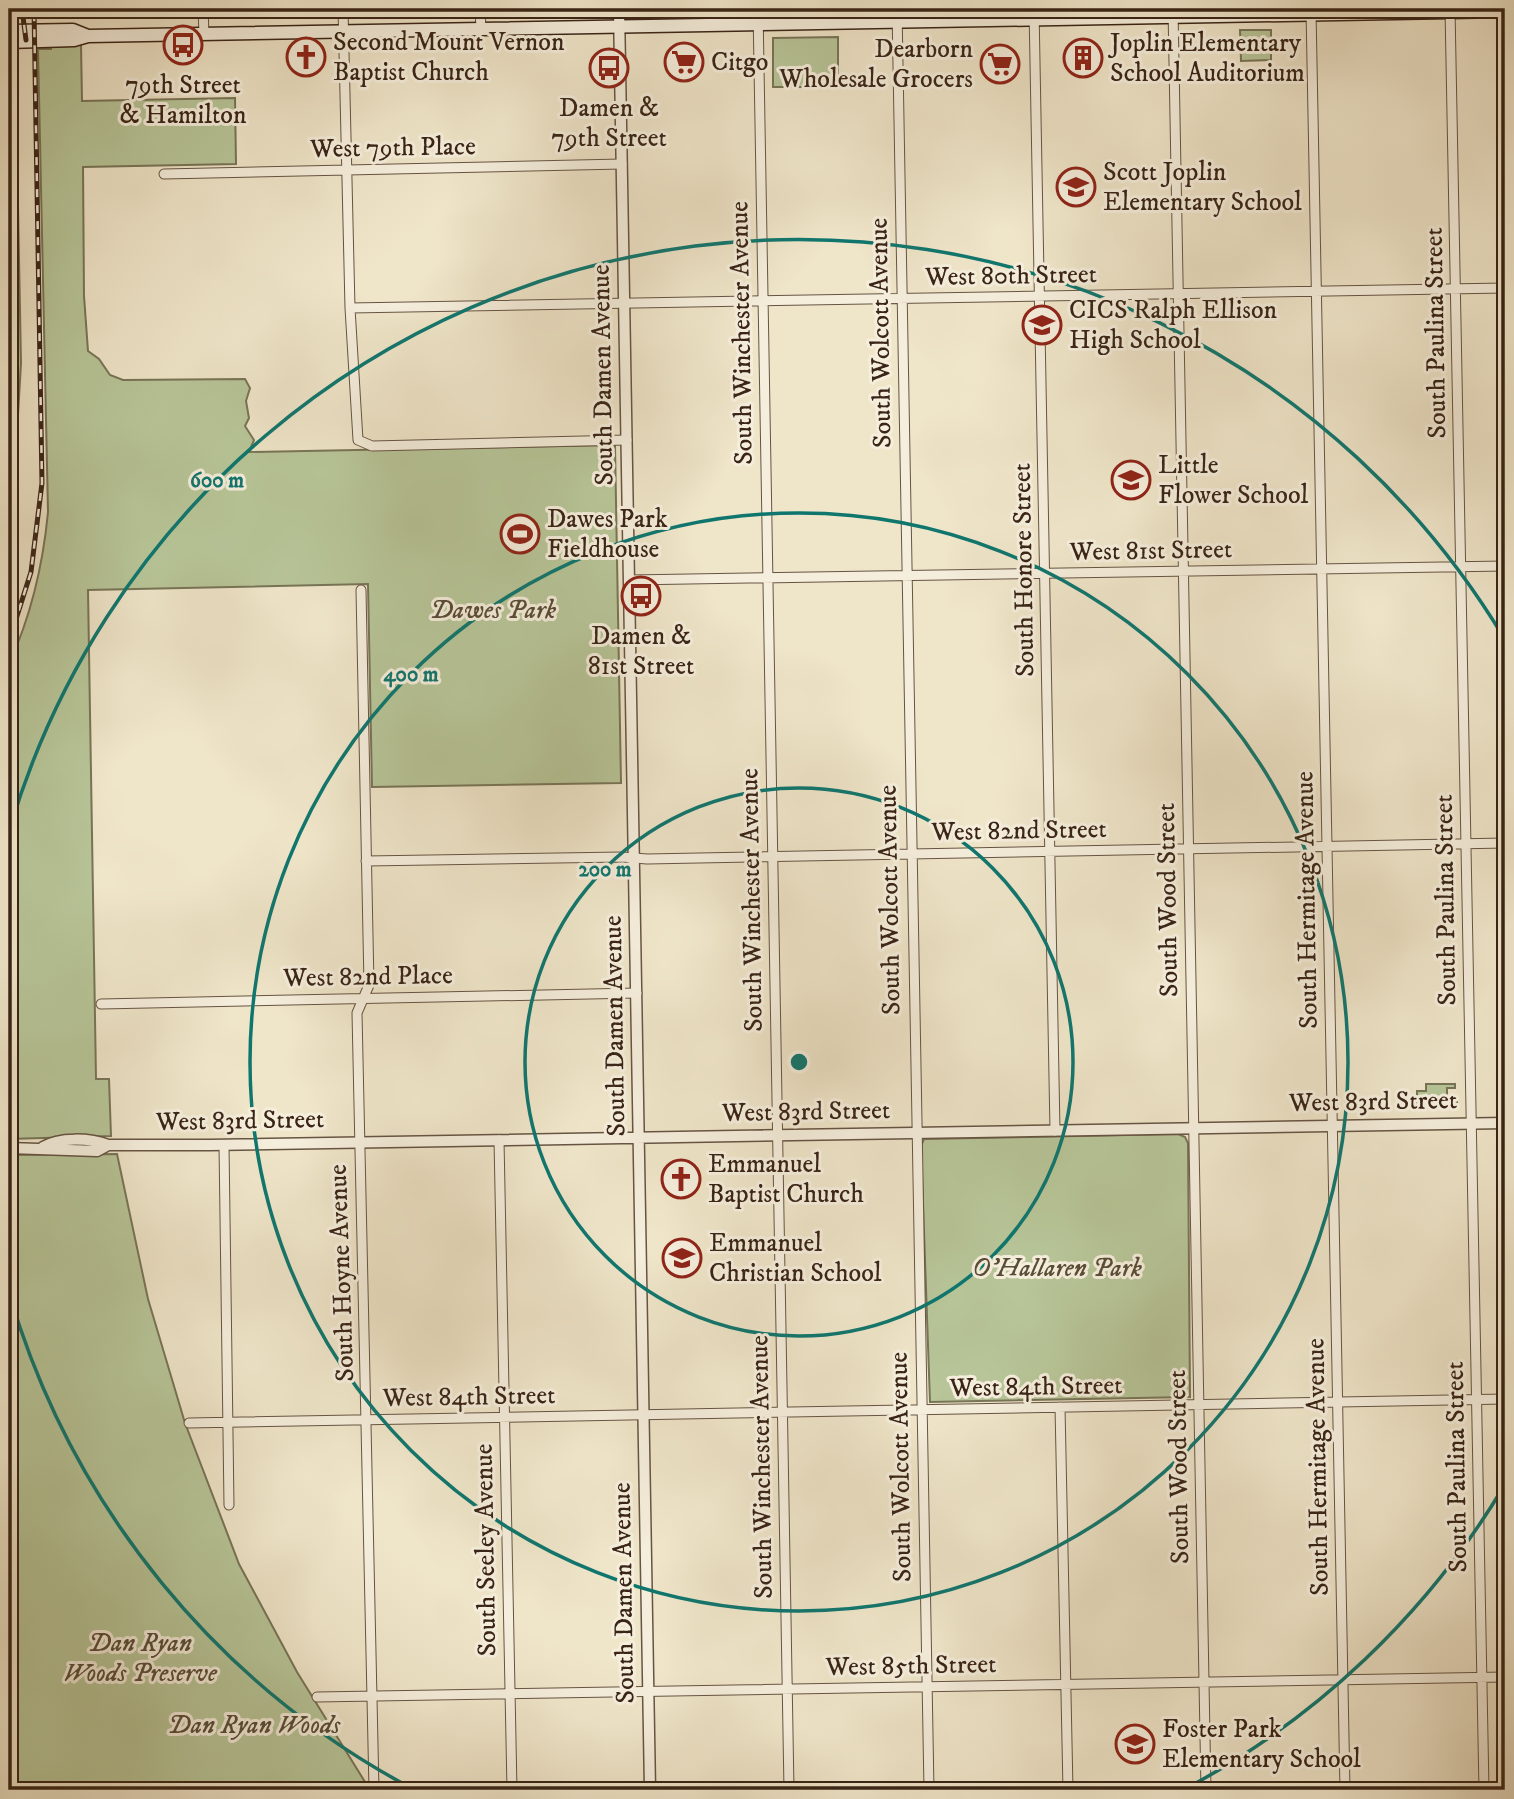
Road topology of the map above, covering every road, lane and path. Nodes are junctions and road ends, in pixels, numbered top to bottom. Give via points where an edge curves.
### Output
1 (203, 9) edge
2 (343, 9) edge
3 (480, 9) edge
4 (619, 9) edge
5 (758, 9) edge
6 (1450, 10) edge
7 (1311, 11) edge
8 (1505, 11) edge
9 (1173, 13) edge
10 (1034, 14) edge
11 (897, 15) edge
12 (758, 24) junction
13 (619, 26) junction
14 (481, 29) junction
15 (9, 31) edge
16 (343, 32) junction
17 (204, 34) junction
18 (88, 36) junction
19 (9, 42) edge
20 (622, 164) junction
21 (346, 170) junction
22 (164, 174) dead end
23 (1505, 288) edge
24 (1456, 289) junction
25 (1317, 291) junction
26 (1179, 294) junction
27 (1041, 296) junction
28 (901, 299) junction
29 (763, 301) junction
30 (624, 303) junction
31 (350, 308) junction
32 (627, 440) junction
33 (1505, 566) edge
34 (1461, 567) junction
35 (1322, 569) junction
36 (1184, 571) junction
37 (1045, 574) junction
38 (906, 576) junction
39 (768, 578) junction
40 (629, 580) junction
41 (361, 590) dead end
42 (1505, 843) edge
43 (1466, 844) junction
44 (1327, 846) junction
45 (1188, 849) junction
46 (1050, 851) junction
47 (911, 854) junction
48 (772, 856) junction
49 (634, 857) junction
50 (366, 861) junction
51 (637, 993) junction
52 (362, 999) junction
53 (100, 1004) dead end
54 (1471, 1123) junction
55 (1505, 1123) edge
56 (1333, 1126) junction
57 (1194, 1128) junction
58 (1055, 1130) junction
59 (915, 1133) junction
60 (777, 1135) junction
61 (639, 1138) junction
62 (499, 1140) junction
63 (359, 1142) junction
64 (224, 1145) junction
65 (9, 1148) edge
66 (1505, 1399) edge
67 (1476, 1400) junction
68 (1338, 1402) junction
69 (1199, 1405) junction
70 (1060, 1407) junction
71 (921, 1410) junction
72 (782, 1412) junction
73 (644, 1415) junction
74 (505, 1417) junction
75 (367, 1420) junction
76 (228, 1422) junction
77 (189, 1423) dead end
78 (229, 1505) dead end
79 (1482, 1677) junction
80 (1505, 1677) edge
81 (1343, 1680) junction
82 (1204, 1682) junction
83 (1066, 1684) junction
84 (926, 1687) junction
85 (787, 1689) junction
86 (648, 1691) junction
87 (510, 1694) junction
88 (372, 1696) junction
89 (317, 1697) dead end
90 (374, 1790) edge
91 (512, 1790) edge
92 (650, 1790) edge
93 (789, 1790) edge
94 (929, 1790) edge
95 (1068, 1790) edge
96 (1206, 1790) edge
97 (1345, 1790) edge
98 (1484, 1790) edge

1 - 17 street
2 - 16 street
3 - 14 street
4 - 13 street, South Damen Avenue
5 - 12 street, South Winchester Avenue
6 - 7 main road
6 - 8 main road
6 - 24 street, South Paulina Street
7 - 9 main road
7 - 25 street, South Hermitage Avenue
9 - 10 main road
9 - 26 street, South Wood Street
10 - 11 main road
10 - 27 street, South Honore Street
11 - 12 main road
11 - 28 street, South Wolcott Avenue
12 - 13 main road
12 - 29 street, South Winchester Avenue
13 - 14 main road
13 - 20 street, South Damen Avenue
14 - 16 main road
15 - 18 main road via 73,30
16 - 17 main road
16 - 21 street
17 - 18 main road
18 - 19 main road
20 - 21 street, West 79th Place
20 - 30 street, South Damen Avenue
21 - 22 street, West 79th Place
21 - 31 street
23 - 24 street, West 80th Street
24 - 25 street, West 80th Street
24 - 34 street, South Paulina Street
25 - 26 street, West 80th Street
25 - 35 street, South Hermitage Avenue
26 - 27 street, West 80th Street
26 - 36 street, South Wood Street
27 - 28 street, West 80th Street
27 - 37 street, South Honore Street
28 - 29 street, West 80th Street
28 - 38 street, South Wolcott Avenue
29 - 30 street, West 80th Street
29 - 39 street, South Winchester Avenue
30 - 31 street, West 80th Street
30 - 32 street, South Damen Avenue
31 - 32 street via 355,431 361,444
32 - 40 street, South Damen Avenue
33 - 34 street, West 81st Street
34 - 35 street, West 81st Street
34 - 43 street, South Paulina Street
35 - 36 street, West 81st Street
35 - 44 street, South Hermitage Avenue
36 - 37 street, West 81st Street
36 - 45 street, South Wood Street
37 - 38 street, West 81st Street
37 - 46 street, South Honore Street
38 - 39 street, West 81st Street
38 - 47 street, South Wolcott Avenue
39 - 40 street, West 81st Street
39 - 48 street, South Winchester Avenue
40 - 49 street, South Damen Avenue
41 - 50 street, South Hoyne Avenue
42 - 43 street, West 82nd Street
43 - 44 street, West 82nd Street
43 - 54 street, South Paulina Street
44 - 45 street, West 82nd Street
44 - 56 street, South Hermitage Avenue
45 - 46 street, West 82nd Street
45 - 57 street, South Wood Street
46 - 47 street, West 82nd Street
46 - 58 street, South Honore Street
47 - 48 street, West 82nd Street
47 - 59 street, South Wolcott Avenue
48 - 49 street, West 82nd Street
48 - 60 street, South Winchester Avenue
49 - 50 street, West 82nd Street
49 - 51 street, South Damen Avenue
50 - 52 street, South Hoyne Avenue via 369,985
51 - 52 street, West 82nd Place
51 - 61 street, South Damen Avenue
52 - 53 street, West 82nd Place
52 - 63 street, South Hoyne Avenue via 357,1013
54 - 55 street, West 83rd Street
54 - 56 street, West 83rd Street
54 - 67 street, South Paulina Street
56 - 57 street, West 83rd Street
56 - 68 street, South Hermitage Avenue
57 - 58 street, West 83rd Street
57 - 69 street, South Wood Street
58 - 59 street, West 83rd Street
59 - 60 street, West 83rd Street
59 - 71 street, South Wolcott Avenue
60 - 61 street, West 83rd Street
60 - 72 street, South Winchester Avenue
61 - 62 street, West 83rd Street
61 - 73 street, South Damen Avenue
62 - 63 street, West 83rd Street
62 - 74 street, South Seeley Avenue
63 - 64 street, West 83rd Street
63 - 75 street, South Hoyne Avenue
64 - 65 street, West 83rd Street via 108,1146 98,1141 53,1141 43,1147
64 - 76 street
66 - 67 street, West 84th Street
67 - 68 street, West 84th Street
67 - 79 street, South Paulina Street
68 - 69 street, West 84th Street
68 - 81 street, South Hermitage Avenue
69 - 70 street, West 84th Street
69 - 82 street, South Wood Street
70 - 71 street, West 84th Street
70 - 83 street
71 - 72 street, West 84th Street
71 - 84 street, South Wolcott Avenue
72 - 73 street, West 84th Street
72 - 85 street, South Winchester Avenue
73 - 74 street, West 84th Street
73 - 86 street, South Damen Avenue
74 - 75 street, West 84th Street
74 - 87 street, South Seeley Avenue
75 - 76 street, West 84th Street
75 - 88 street, South Hoyne Avenue
76 - 77 street, West 84th Street
76 - 78 street
79 - 80 street, West 85th Street
79 - 81 street, West 85th Street
79 - 98 street, South Paulina Street
81 - 82 street, West 85th Street
81 - 97 street, South Hermitage Avenue
82 - 83 street, West 85th Street
82 - 96 street, South Wood Street
83 - 84 street, West 85th Street
83 - 95 street
84 - 85 street, West 85th Street
84 - 94 street, South Wolcott Avenue
85 - 86 street, West 85th Street
85 - 93 street, South Winchester Avenue
86 - 87 street, West 85th Street
86 - 92 street, South Damen Avenue
87 - 88 street, West 85th Street
87 - 91 street, South Seeley Avenue
88 - 89 street, West 85th Street
88 - 90 street, South Hoyne Avenue

